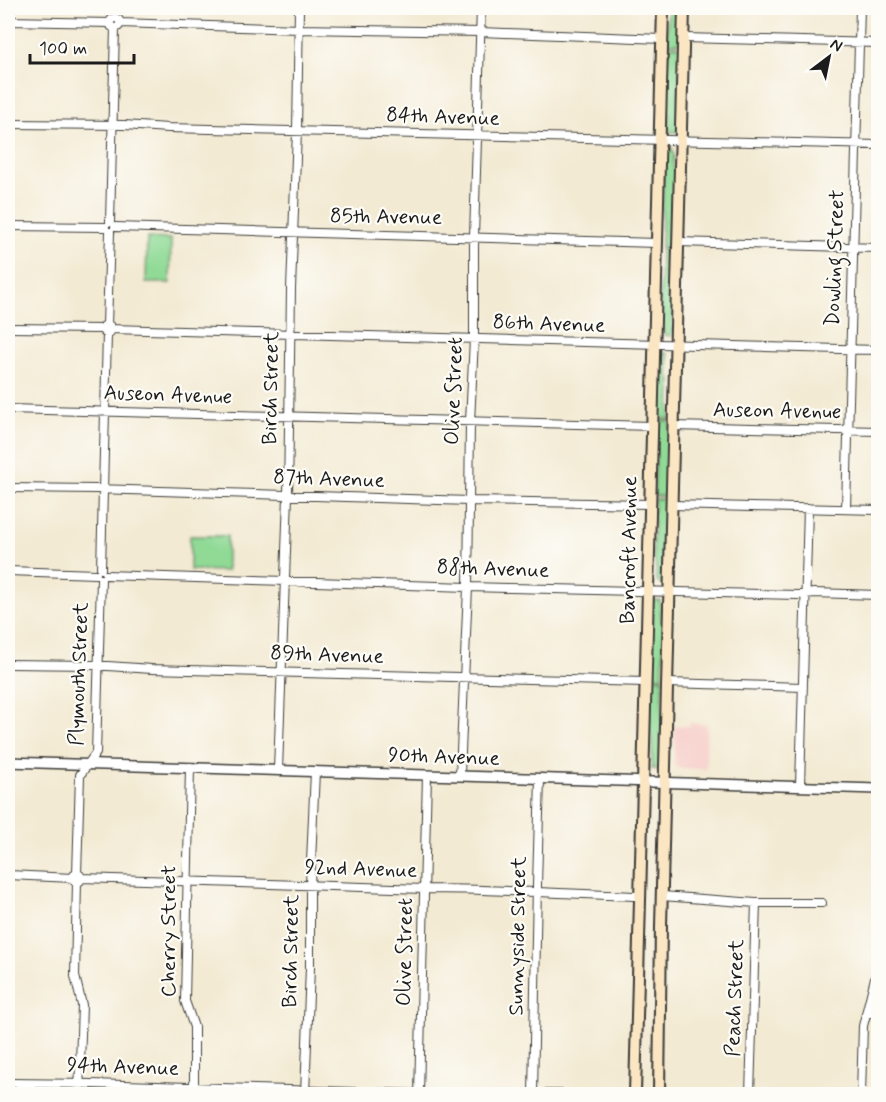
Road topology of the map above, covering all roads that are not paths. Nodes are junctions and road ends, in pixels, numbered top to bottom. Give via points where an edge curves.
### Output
1 (116, 8) edge
2 (299, 8) edge
3 (481, 8) edge
4 (663, 8) edge
5 (684, 8) edge
6 (860, 8) edge
7 (8, 21) edge
8 (115, 23) junction
9 (299, 29) junction
10 (481, 32) junction
11 (684, 38) junction
12 (662, 39) junction
13 (859, 43) junction
14 (879, 43) edge
15 (8, 124) edge
16 (112, 125) junction
17 (297, 131) junction
18 (478, 136) junction
19 (660, 140) junction
20 (681, 141) junction
21 (856, 145) junction
22 (879, 146) edge
23 (8, 226) edge
24 (110, 227) junction
25 (294, 233) junction
26 (474, 237) junction
27 (679, 242) junction
28 (657, 243) junction
29 (854, 248) junction
30 (879, 248) edge
31 (8, 328) edge
32 (107, 329) junction
33 (290, 334) junction
34 (474, 339) junction
35 (654, 345) junction
36 (676, 345) junction
37 (851, 349) junction
38 (879, 350) edge
39 (8, 409) edge
40 (105, 411) junction
41 (289, 416) junction
42 (470, 422) junction
43 (652, 426) junction
44 (674, 426) junction
45 (849, 430) junction
46 (879, 431) edge
47 (8, 488) edge
48 (103, 489) junction
49 (288, 496) junction
50 (469, 501) junction
51 (650, 504) junction
52 (672, 505) junction
53 (808, 508) junction
54 (846, 509) junction
55 (879, 510) edge
56 (8, 571) edge
57 (101, 574) junction
58 (284, 582) junction
59 (468, 587) junction
60 (648, 591) junction
61 (669, 592) junction
62 (806, 594) junction
63 (879, 594) edge
64 (8, 664) edge
65 (98, 665) junction
66 (282, 672) junction
67 (464, 678) junction
68 (645, 682) junction
69 (667, 683) junction
70 (803, 687) junction
71 (8, 762) edge
72 (88, 764) junction
73 (190, 767) junction
74 (278, 770) junction
75 (315, 771) junction
76 (427, 775) junction
77 (460, 775) junction
78 (540, 778) junction
79 (643, 781) junction
80 (665, 782) junction
81 (800, 786) junction
82 (879, 789) edge
83 (8, 875) edge
84 (77, 878) junction
85 (187, 882) junction
86 (310, 885) junction
87 (424, 889) junction
88 (537, 892) junction
89 (640, 896) junction
90 (662, 896) junction
91 (756, 903) junction
92 (822, 903) dead end
93 (879, 966) edge
94 (867, 1013) junction
95 (879, 1013) edge
96 (8, 1083) edge
97 (79, 1083) junction
98 (194, 1091) edge
99 (305, 1093) edge
100 (419, 1094) edge
101 (533, 1094) edge
102 (79, 1095) edge
103 (561, 1095) edge
104 (635, 1095) edge
105 (659, 1095) edge
106 (750, 1095) edge
107 (861, 1095) edge

1 - 8 street, Plymouth Street
2 - 9 street, Birch Street
3 - 10 street, Olive Street
4 - 12 main road, Bancroft Avenue
5 - 11 main road, Bancroft Avenue
6 - 13 street, Dowling Street
7 - 8 street
8 - 9 street
8 - 16 street, Plymouth Street
9 - 10 street
9 - 17 street, Birch Street
10 - 12 street
10 - 18 street, Olive Street
11 - 13 street
11 - 20 main road, Bancroft Avenue
12 - 19 main road, Bancroft Avenue
13 - 14 street
13 - 21 street, Dowling Street
15 - 16 street, 84th Avenue
16 - 17 street, 84th Avenue
16 - 24 street, Plymouth Street
17 - 18 street, 84th Avenue
17 - 25 street, Birch Street
18 - 19 street, 84th Avenue
18 - 26 street, Olive Street
19 - 20 street, 84th Avenue
19 - 28 main road, Bancroft Avenue
20 - 21 street, 84th Avenue
20 - 27 main road, Bancroft Avenue
21 - 22 street, 84th Avenue
21 - 29 street, Dowling Street
23 - 24 street, 85th Avenue
24 - 25 street, 85th Avenue
24 - 32 street, Plymouth Street
25 - 26 street, 85th Avenue
25 - 33 street, Birch Street
26 - 28 street, 85th Avenue
26 - 34 street, Olive Street
27 - 29 street
27 - 36 main road, Bancroft Avenue
28 - 35 main road, Bancroft Avenue
29 - 30 street
29 - 37 street, Dowling Street
31 - 32 street, 86th Avenue
32 - 33 street, 86th Avenue
32 - 40 street, Plymouth Street
33 - 34 street, 86th Avenue
33 - 41 street, Birch Street
34 - 35 street, 86th Avenue
34 - 42 street, Olive Street
35 - 36 street, 86th Avenue
35 - 43 main road, Bancroft Avenue
36 - 37 street, 86th Avenue
36 - 44 main road, Bancroft Avenue
37 - 38 street, 86th Avenue
37 - 45 street, Dowling Street
39 - 40 street, Auseon Avenue
40 - 41 street, Auseon Avenue
40 - 48 street, Plymouth Street
41 - 42 street, Auseon Avenue
41 - 49 street, Birch Street
42 - 43 street, Auseon Avenue
42 - 50 street, Olive Street
43 - 51 main road, Bancroft Avenue
44 - 45 street, Auseon Avenue
44 - 52 main road, Bancroft Avenue
45 - 46 street, Auseon Avenue
45 - 54 street, Dowling Street
47 - 48 street, 87th Avenue
48 - 49 street, 87th Avenue
48 - 57 street, Plymouth Street
49 - 50 street, 87th Avenue
49 - 58 street, Birch Street
50 - 51 street, 87th Avenue
50 - 59 street, Olive Street
51 - 60 main road, Bancroft Avenue
52 - 53 street
52 - 61 main road, Bancroft Avenue
53 - 54 street
53 - 62 street
54 - 55 street
56 - 57 street, 88th Avenue
57 - 58 street, 88th Avenue
57 - 65 street, Plymouth Street
58 - 59 street, 88th Avenue
58 - 66 street, Birch Street
59 - 60 street, 88th Avenue
59 - 67 street, Olive Street
60 - 61 street, 88th Avenue
60 - 68 main road, Bancroft Avenue
61 - 62 street, 88th Avenue
61 - 69 main road, Bancroft Avenue
62 - 63 street, 88th Avenue
62 - 70 street
64 - 65 street, 89th Avenue
65 - 66 street, 89th Avenue
65 - 72 street, Plymouth Street via 96,753
66 - 67 street, 89th Avenue
66 - 74 street, Birch Street
67 - 68 street, 89th Avenue
67 - 77 street, Olive Street
68 - 79 main road, Bancroft Avenue
69 - 70 street
69 - 80 main road, Bancroft Avenue
70 - 81 street
71 - 72 street, 90th Avenue
72 - 73 street, 90th Avenue
72 - 84 street, Plymouth Street via 80,776
73 - 74 street, 90th Avenue
73 - 85 street, Cherry Street
74 - 75 street, 90th Avenue
75 - 76 street, 90th Avenue
75 - 86 street, Birch Street
76 - 77 street, 90th Avenue
76 - 87 street, Olive Street
77 - 78 street, 90th Avenue
78 - 79 street, 90th Avenue
78 - 88 street, Sunnyside Street
79 - 80 street, 90th Avenue
79 - 89 main road, Bancroft Avenue
80 - 81 street, 90th Avenue
80 - 90 main road, Bancroft Avenue
81 - 82 street, 90th Avenue
83 - 84 street, 92nd Avenue
84 - 85 street, 92nd Avenue
84 - 97 street, Plymouth Street via 75,976 82,1005
85 - 86 street, 92nd Avenue
85 - 98 street, Cherry Street via 185,1001 194,1027
86 - 87 street, 92nd Avenue
86 - 99 street, Birch Street
87 - 88 street, 92nd Avenue
87 - 100 street, Olive Street
88 - 89 street, 92nd Avenue
88 - 101 street, Sunnyside Street
89 - 104 main road, Bancroft Avenue
90 - 91 street
90 - 105 main road, Bancroft Avenue
91 - 92 street
91 - 106 street, Peach Street
93 - 94 street
94 - 95 street
94 - 107 street via 863,1026
96 - 97 street, 94th Avenue
97 - 98 street, 94th Avenue
97 - 102 street, Plymouth Street
98 - 99 street, 94th Avenue
99 - 100 street, 94th Avenue
100 - 101 street, 94th Avenue
101 - 103 street, 94th Avenue

